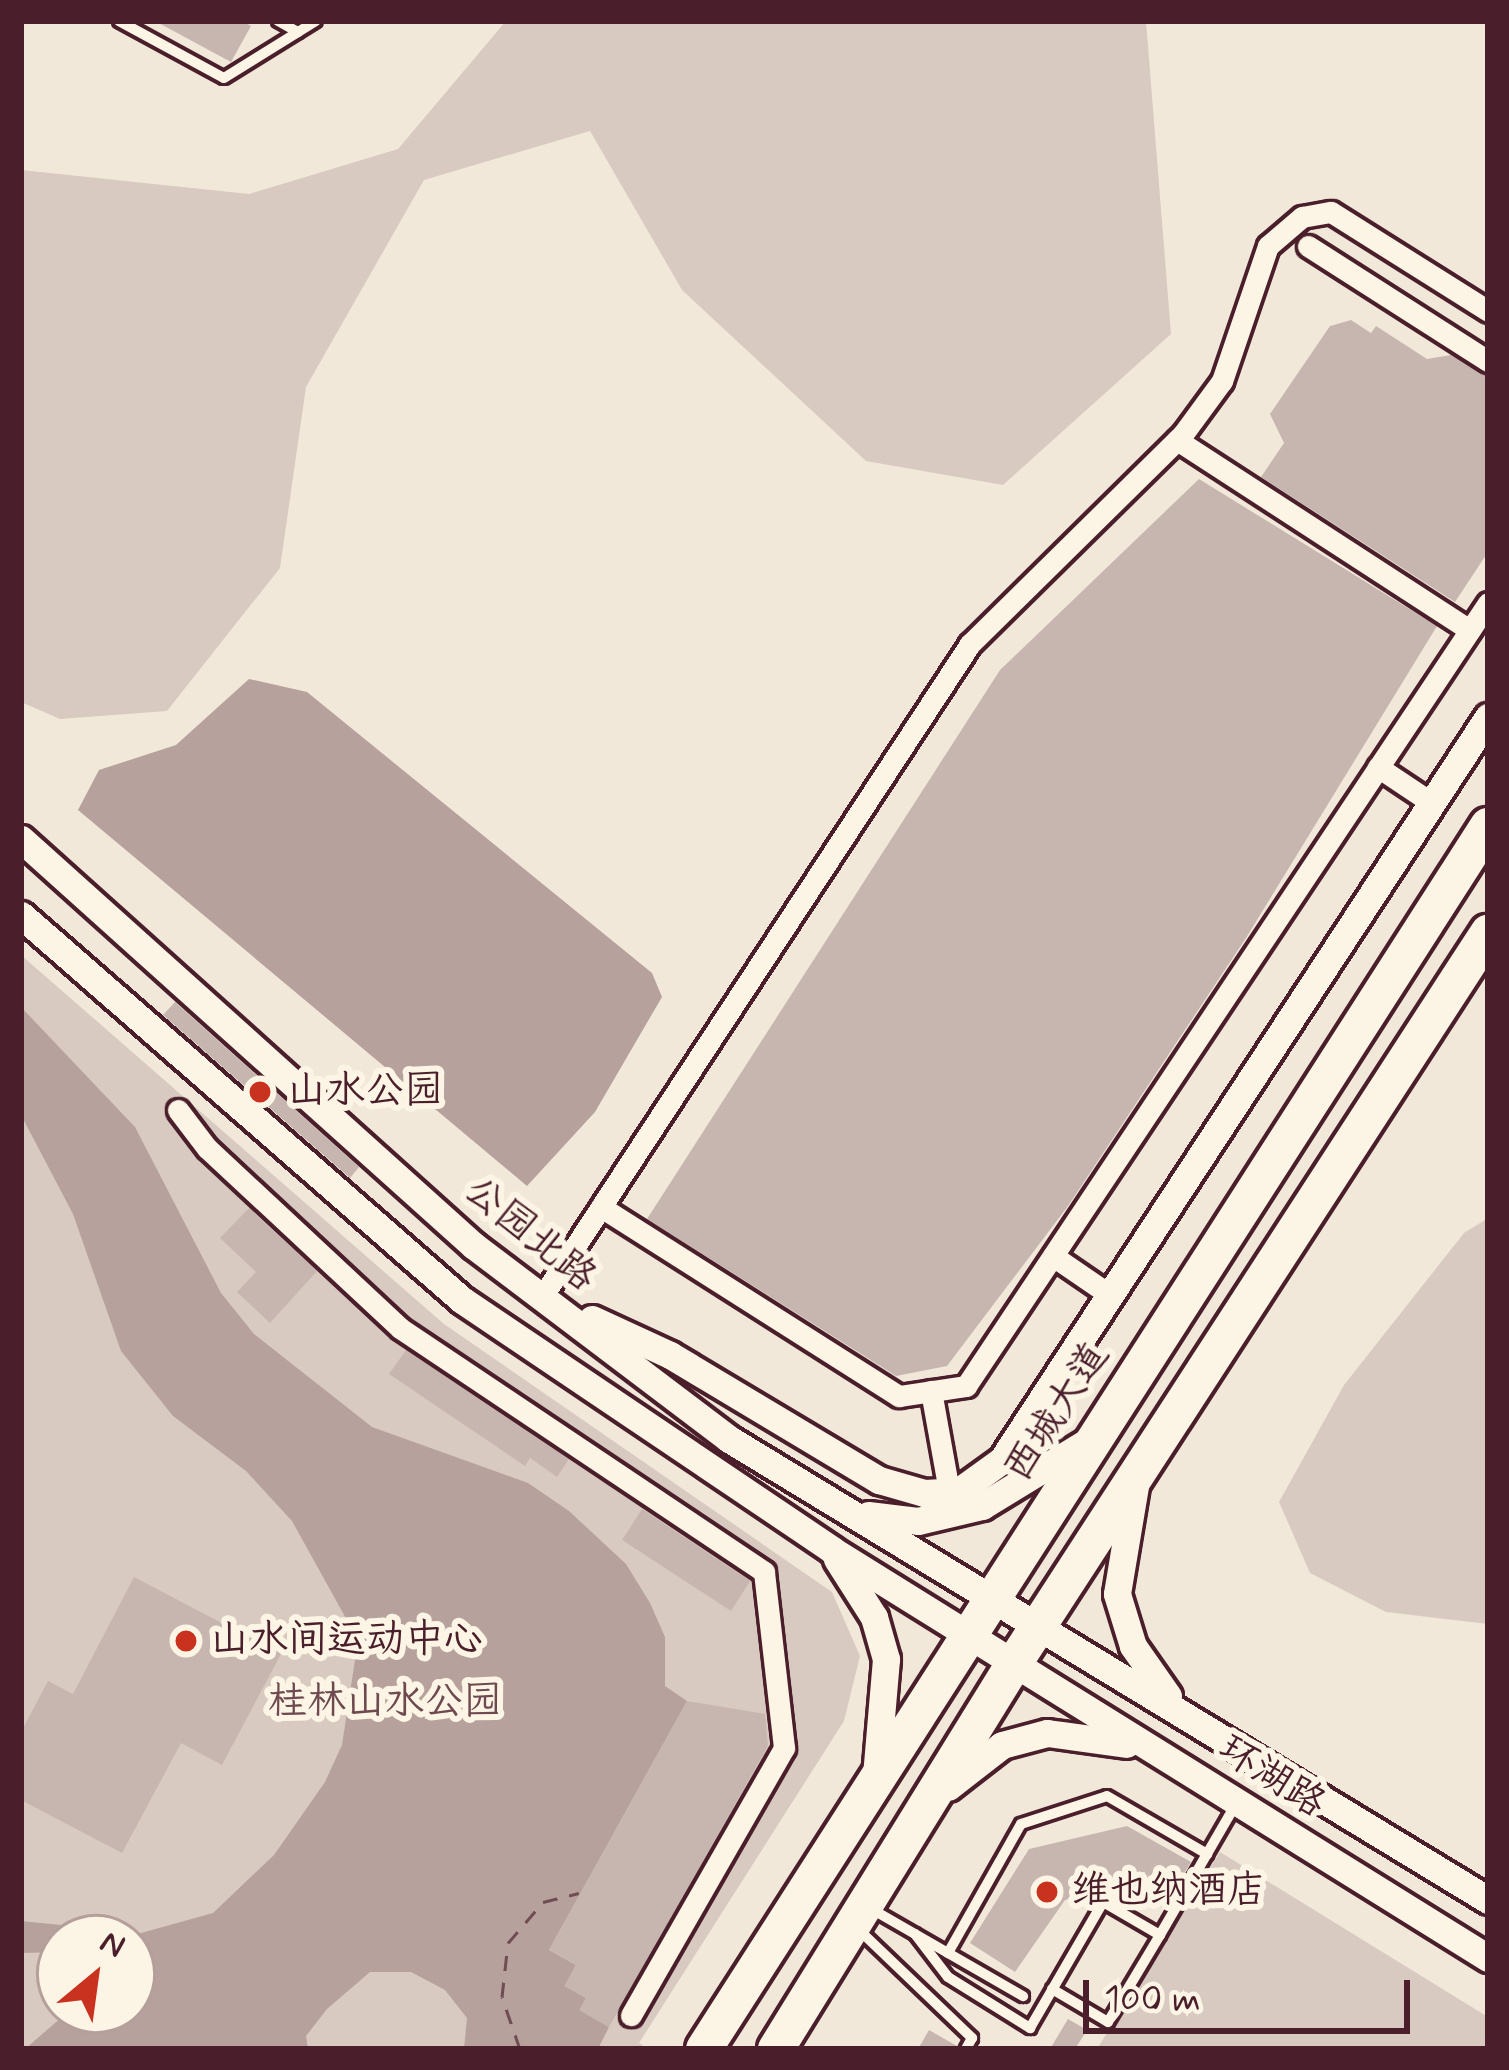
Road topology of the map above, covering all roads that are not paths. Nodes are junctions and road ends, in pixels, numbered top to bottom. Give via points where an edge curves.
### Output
1 (119, 21) edge
2 (278, 21) edge
3 (316, 21) edge
4 (298, 32) junction
5 (1309, 246) dead end
6 (1488, 311) edge
7 (1488, 361) edge
8 (1177, 440) junction
9 (1488, 603) edge
10 (1470, 630) junction
11 (1488, 717) edge
12 (1378, 767) junction
13 (1432, 803) junction
14 (1488, 826) edge
15 (21, 839) edge
16 (21, 915) edge
17 (1488, 933) edge
18 (178, 1110) dead end
19 (601, 1207) junction
20 (1053, 1256) junction
21 (1110, 1294) junction
22 (542, 1297) junction
23 (931, 1391) junction
24 (1090, 1441) junction
25 (1138, 1472) junction
26 (949, 1491) junction
27 (855, 1514) junction
28 (832, 1550) junction
29 (991, 1594) junction
30 (1041, 1622) junction
31 (966, 1632) junction
32 (1013, 1665) junction
33 (1174, 1705) junction
34 (1151, 1751) junction
35 (876, 1775) junction
36 (1236, 1803) junction
37 (924, 1810) junction
38 (1207, 1854) junction
39 (1488, 1900) edge
40 (859, 1915) junction
41 (915, 1934) junction
42 (1160, 1935) junction
43 (948, 1953) junction
44 (1488, 1958) edge
45 (1052, 1989) junction
46 (1023, 1996) dead end
47 (631, 2015) dead end
48 (704, 2049) edge
49 (776, 2049) edge
50 (966, 2049) edge

1 - 4 lane via 224,78
2 - 4 lane
3 - 4 lane
5 - 7 street
6 - 8 street via 1344,218 1309,214 1262,254 1230,368
8 - 10 street
8 - 19 street via 970,644
9 - 10 street
10 - 12 street
11 - 13 main road
12 - 13 street
12 - 20 street
13 - 21 main road
14 - 24 highway, 西城大道
15 - 22 main road, 公园北路 via 474,1246
16 - 28 main road via 462,1300
17 - 25 highway
18 - 47 street via 207,1148 400,1328 764,1572 784,1748
19 - 22 street
19 - 23 street via 899,1396
20 - 21 street
20 - 23 street via 966,1386
21 - 26 main road via 1002,1460
22 - 26 main road via 670,1355 880,1480
22 - 27 main road, 公园北路 via 729,1439
23 - 26 street
24 - 27 main road via 982,1506 918,1521
24 - 29 highway, 西城大道
25 - 30 highway
25 - 33 main road via 1117,1594 1133,1646
27 - 29 main road, 公园北路
28 - 31 main road
28 - 35 main road via 874,1617 886,1659
29 - 30 main road, 公园北路
29 - 31 highway, 西城大道
30 - 32 highway
30 - 33 main road, 环湖路
31 - 32 main road
31 - 35 highway, 西城大道
32 - 34 main road, 环湖路
32 - 37 highway
33 - 39 main road, 环湖路
34 - 36 main road, 环湖路
34 - 37 main road via 1084,1733 1002,1745
35 - 48 highway, 西城大道
36 - 38 lane
36 - 44 main road, 环湖路
37 - 40 highway
38 - 42 lane
38 - 43 lane via 1106,1796 1021,1824
40 - 41 lane
40 - 49 highway
40 - 50 lane via 972,2038
41 - 43 lane
41 - 45 lane via 948,1977 1030,2028
42 - 45 lane via 1108,2022
42 - 45 lane via 1103,1902
43 - 46 lane

